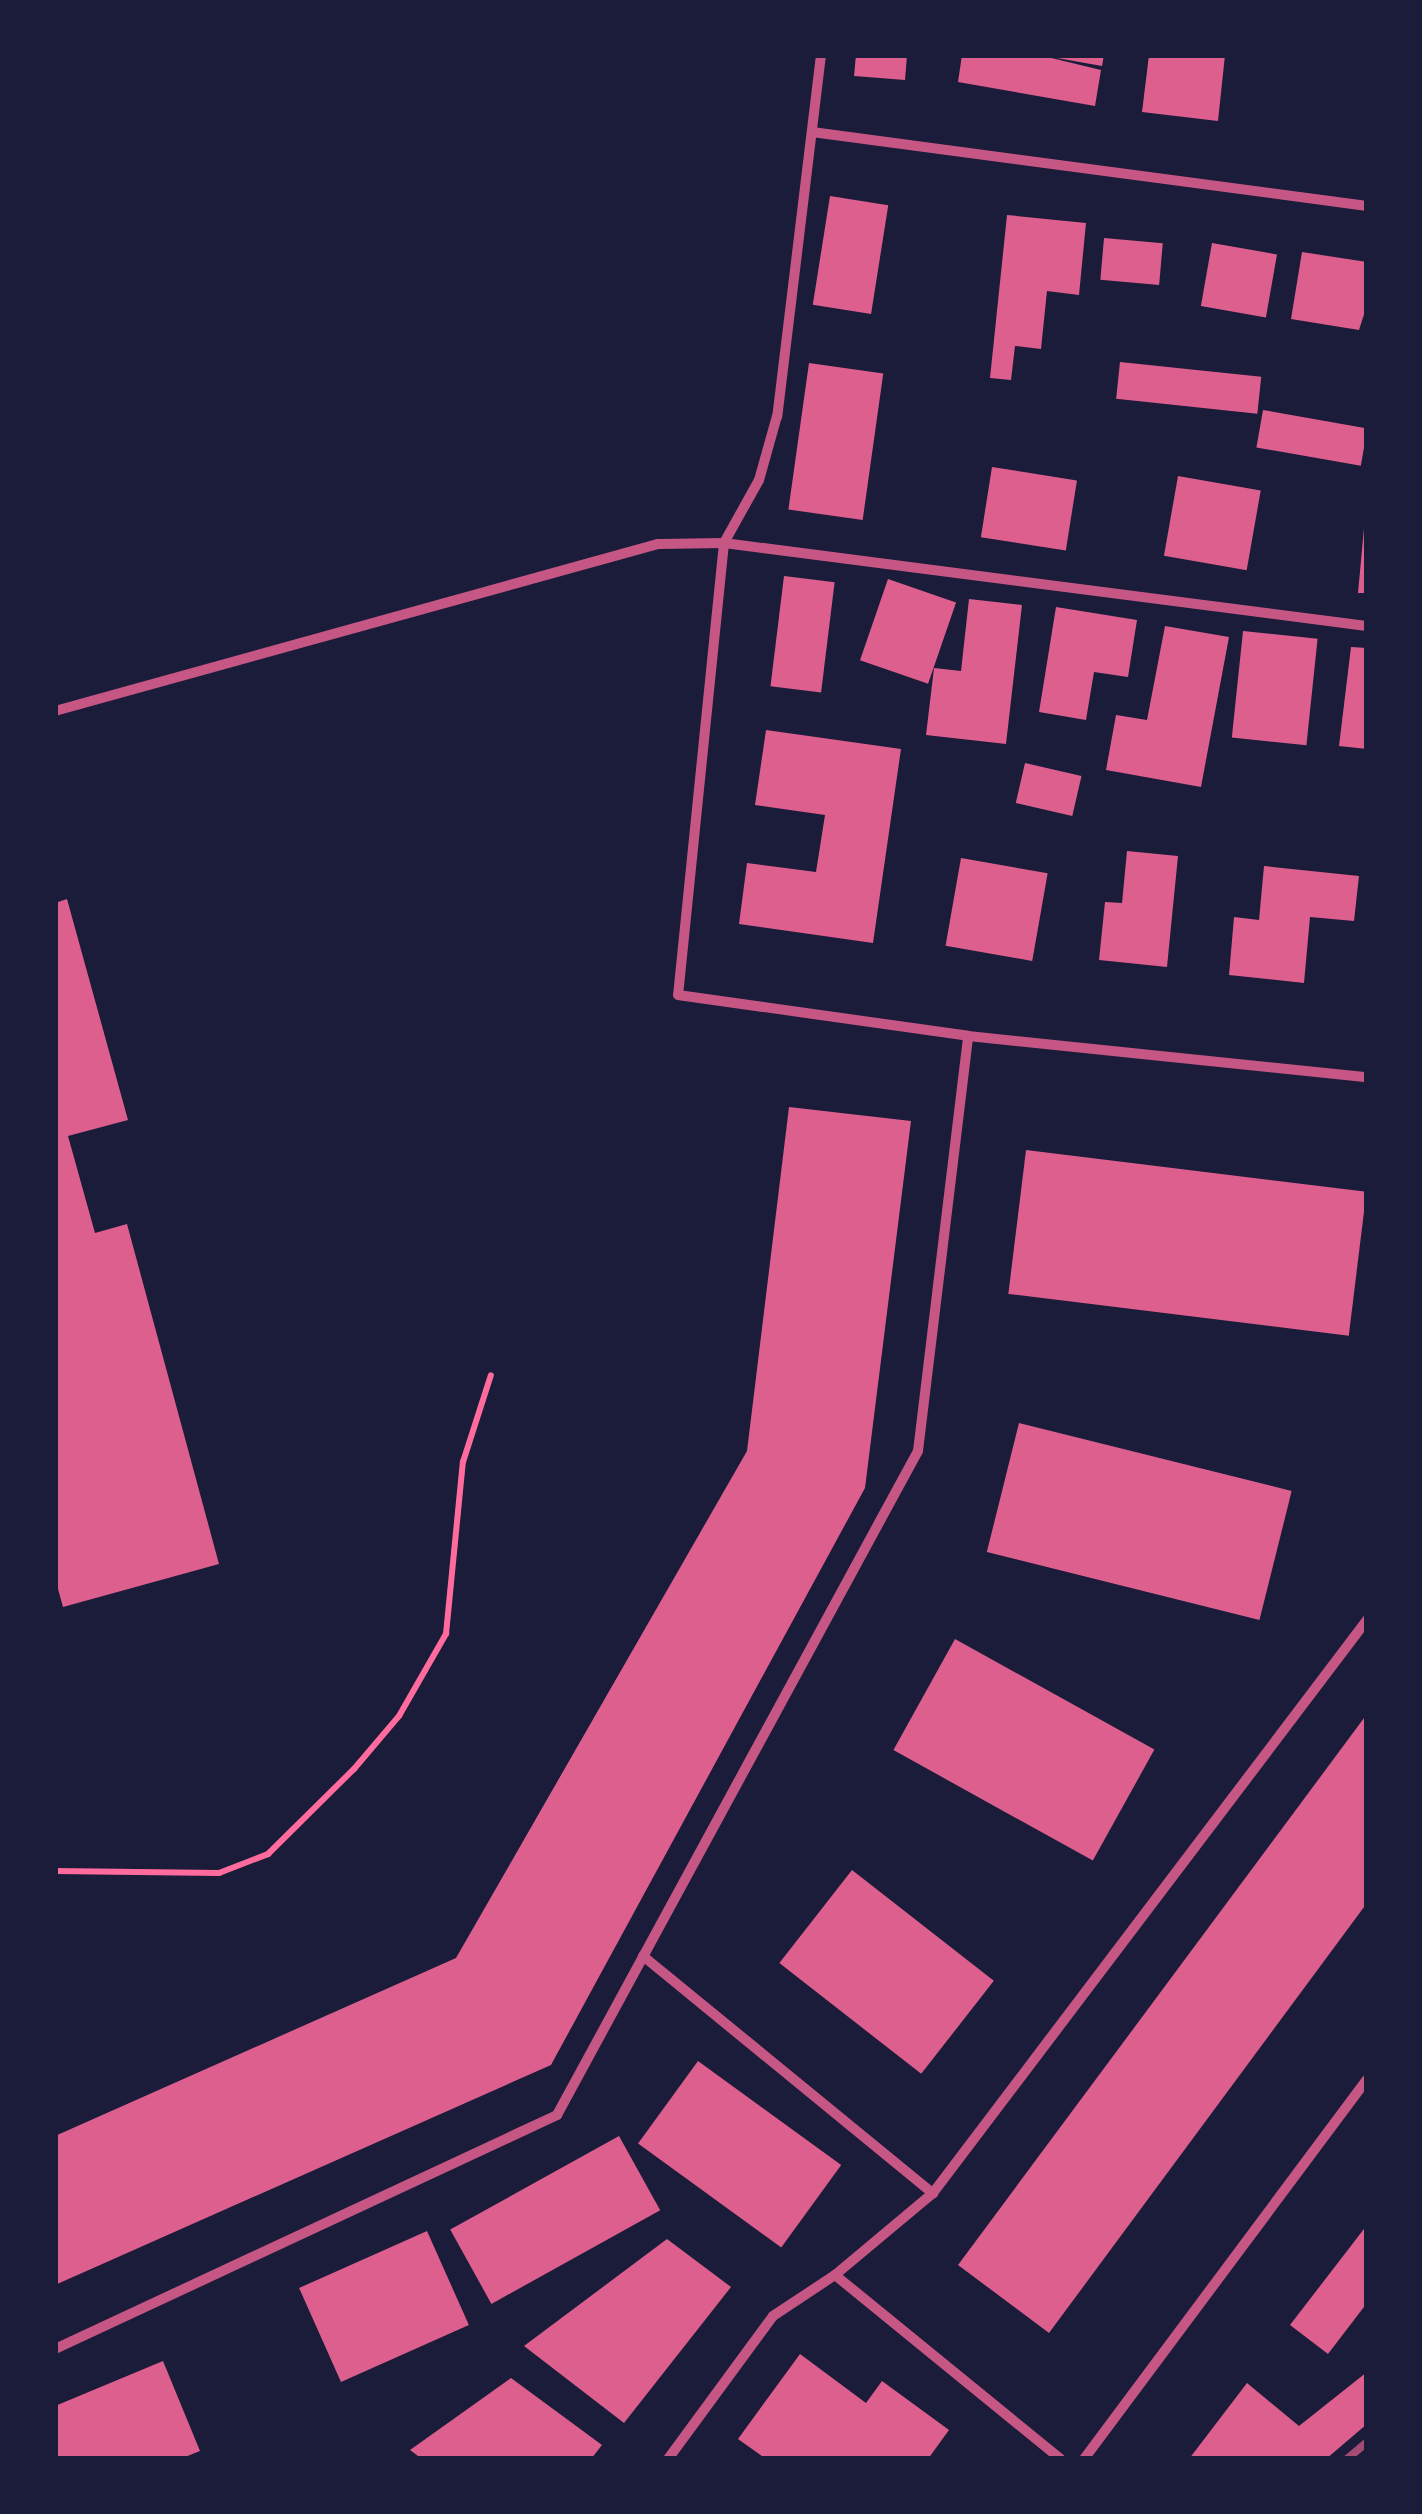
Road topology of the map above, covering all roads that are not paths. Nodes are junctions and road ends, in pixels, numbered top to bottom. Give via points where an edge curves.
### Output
1 (821, 55) edge
2 (812, 132) junction
3 (1367, 206) edge
4 (724, 543) junction
5 (1367, 626) edge
6 (55, 710) edge
7 (968, 1036) junction
8 (1367, 1077) edge
9 (1367, 1620) edge
10 (644, 1956) junction
11 (1367, 2080) edge
12 (933, 2193) junction
13 (835, 2276) junction
14 (55, 2348) edge
15 (668, 2459) edge
16 (1061, 2459) edge
17 (1084, 2459) edge

1 - 2 street
2 - 3 street
2 - 4 street via 777,416 759,480
4 - 5 street
4 - 6 street via 658,544
4 - 7 street via 678,995
7 - 8 street
7 - 10 street via 918,1450
9 - 12 street
10 - 12 street
10 - 14 street via 557,2116
11 - 17 street
12 - 13 street
13 - 15 street via 773,2316
13 - 16 street

